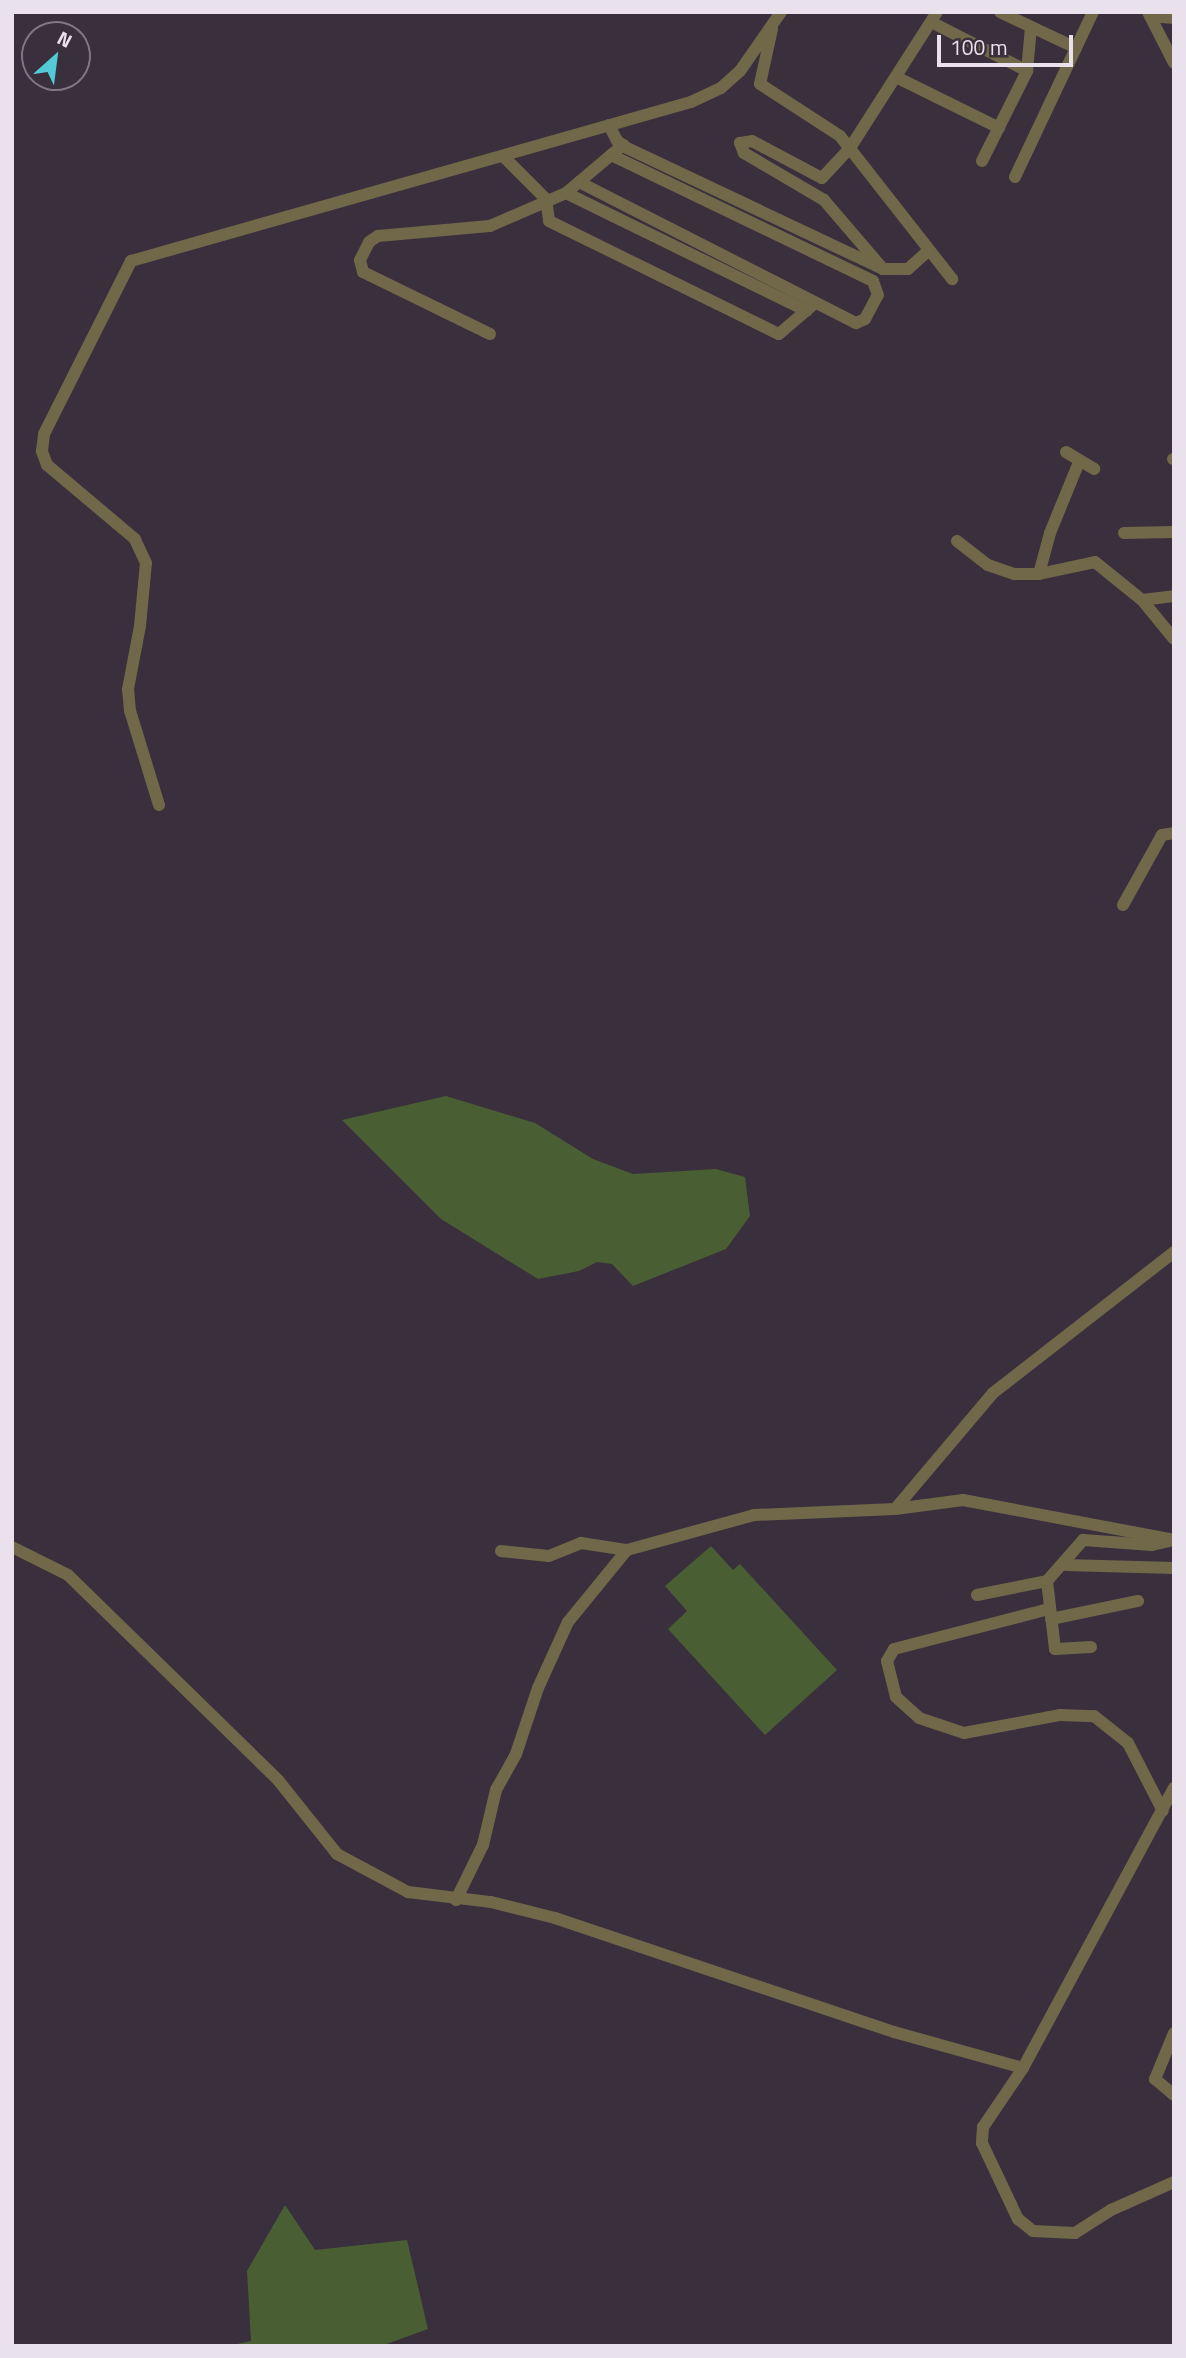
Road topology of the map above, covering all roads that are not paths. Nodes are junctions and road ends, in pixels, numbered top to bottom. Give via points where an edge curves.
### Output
1 (781, 12) edge
2 (1000, 12) edge
3 (1093, 12) edge
4 (1149, 14) edge
5 (934, 17) edge
6 (1174, 18) edge
7 (772, 25) junction
8 (1031, 27) junction
9 (1076, 48) junction
10 (1174, 63) edge
11 (1027, 71) junction
12 (895, 77) junction
13 (610, 125) junction
14 (999, 128) junction
15 (623, 145) junction
16 (850, 148) junction
17 (611, 155) junction
18 (503, 156) junction
19 (982, 161) dead end
20 (1015, 177) dead end
21 (579, 183) junction
22 (566, 193) junction
23 (547, 199) junction
24 (929, 250) junction
25 (883, 269) junction
26 (951, 279) dead end
27 (811, 307) junction
28 (490, 334) dead end
29 (1066, 452) dead end
30 (1079, 462) junction
31 (1094, 469) dead end
32 (1174, 532) edge
33 (1124, 533) dead end
34 (957, 541) dead end
35 (1039, 574) junction
36 (1174, 596) edge
37 (1142, 600) junction
38 (1174, 639) edge
39 (159, 805) dead end
40 (1174, 833) edge
41 (1123, 905) dead end
42 (1174, 1252) edge
43 (895, 1509) junction
44 (1174, 1540) edge
45 (12, 1547) edge
46 (501, 1550) dead end
47 (626, 1550) junction
48 (1065, 1565) junction
49 (1174, 1568) edge
50 (1047, 1581) junction
51 (977, 1595) dead end
52 (1138, 1601) dead end
53 (1050, 1614) junction
54 (1091, 1647) dead end
55 (1174, 1788) edge
56 (1163, 1811) junction
57 (456, 1900) junction
58 (1174, 2034) edge
59 (1023, 2068) junction
60 (1174, 2095) edge
61 (1174, 2182) edge

1 - 7 street
2 - 8 street
3 - 9 street
4 - 6 street
4 - 10 street
5 - 11 street
5 - 12 street
7 - 13 street via 740,71 721,88 691,102
7 - 16 street via 760,84 827,124
8 - 9 street
8 - 11 street
9 - 20 street
11 - 14 street
12 - 14 street
12 - 16 street
13 - 15 street
13 - 18 street
14 - 19 street
15 - 17 street
15 - 25 street
16 - 24 street
16 - 25 street via 817,179 752,141 744,139 740,148 818,195
17 - 21 street
17 - 27 street via 873,281 878,289 865,319 856,323
18 - 23 street
18 - 39 street via 131,261 108,300 44,434 42,451 47,465 135,538 146,563 128,689 130,711
21 - 22 street
21 - 27 street
22 - 23 street
22 - 27 street
23 - 27 street via 549,220 779,334
23 - 28 street via 490,226 378,236 369,242 360,260 363,272
24 - 25 street via 908,268
24 - 26 street
29 - 30 street
30 - 31 street
30 - 35 street
32 - 33 street
34 - 35 street via 988,565 1014,575
35 - 37 street via 1095,562
36 - 37 street
37 - 38 street
40 - 41 street via 1163,835
42 - 43 street via 993,1393
43 - 44 street via 982,1502
43 - 47 street via 754,1515
44 - 48 street via 1152,1545 1093,1537 1083,1540
45 - 57 street via 68,1575 278,1780 337,1854 408,1892
46 - 47 street via 549,1556 582,1543
47 - 57 street via 568,1622 538,1688 516,1754 496,1790 483,1845
48 - 49 street
48 - 50 street
50 - 51 street
50 - 53 street
52 - 53 street
53 - 54 street via 1055,1649
53 - 56 street via 894,1649 887,1661 895,1697 919,1718 964,1733 1060,1715 1094,1716 1128,1743
55 - 56 street
56 - 59 street
57 - 59 street via 491,1902 555,1918 894,2032
58 - 60 street via 1155,2079
59 - 61 street via 983,2127 982,2143 1018,2219 1033,2231 1075,2233 1111,2210

